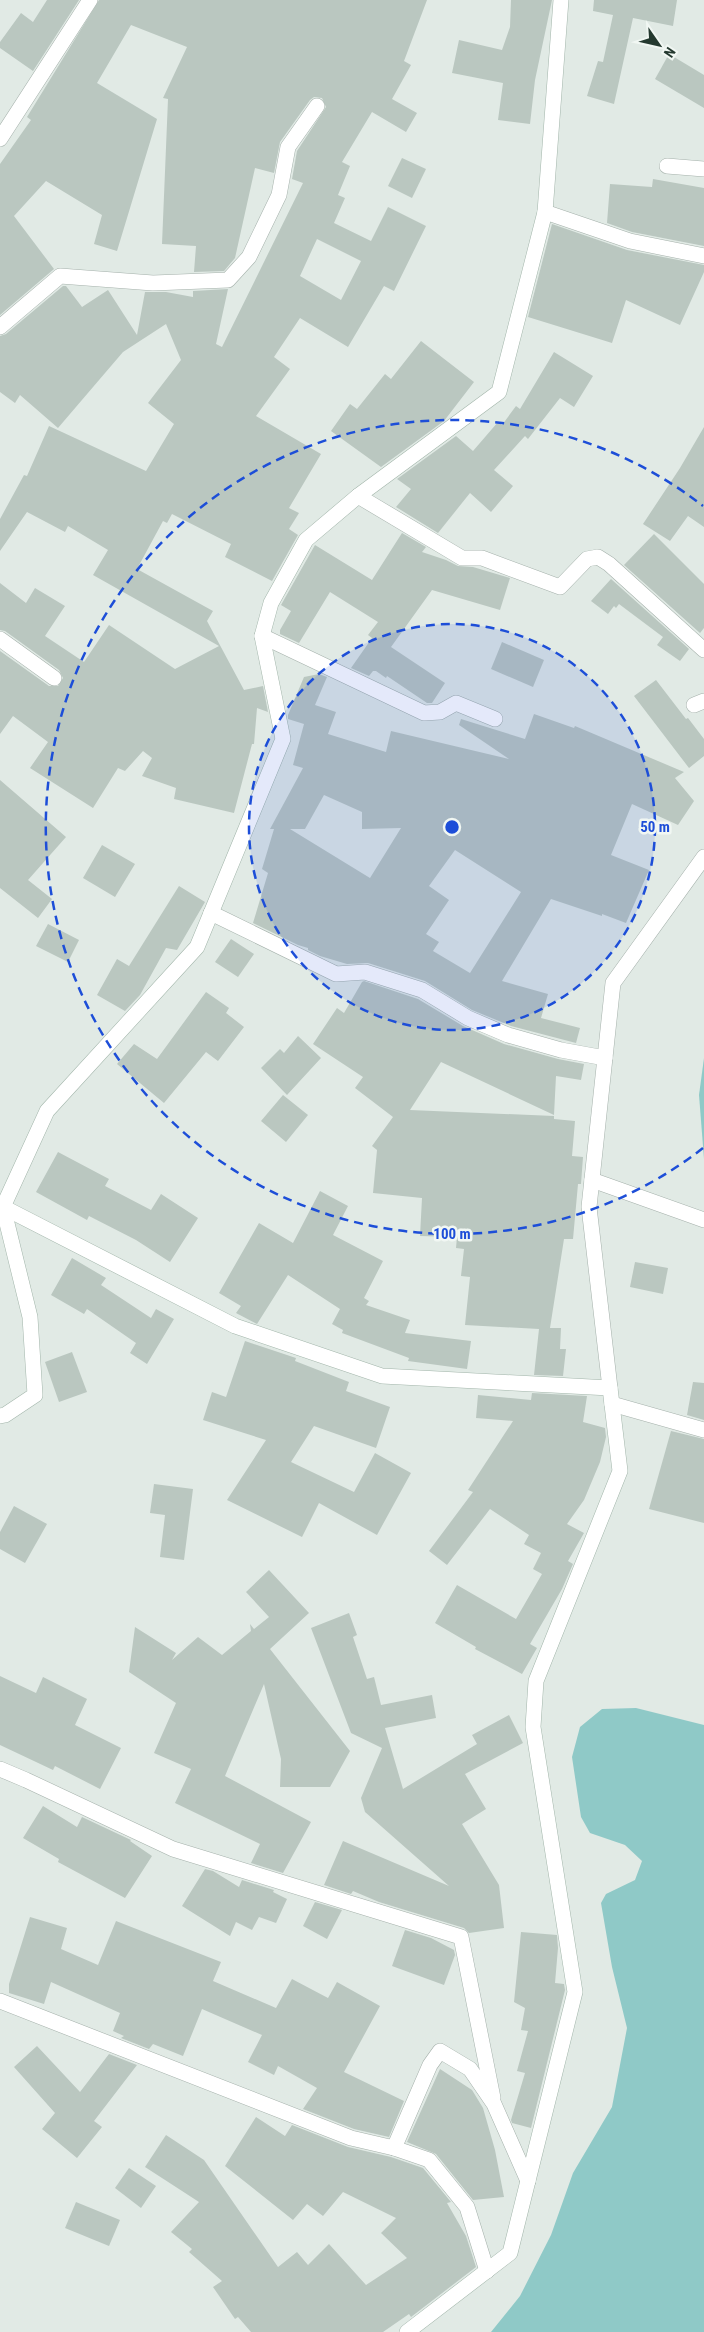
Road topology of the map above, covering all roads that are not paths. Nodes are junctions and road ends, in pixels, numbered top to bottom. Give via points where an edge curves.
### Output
1 (90, 0) edge
2 (561, 0) edge
3 (317, 106) dead end
4 (0, 139) edge
5 (667, 166) dead end
6 (704, 169) edge
7 (546, 212) junction
8 (704, 256) edge
9 (0, 328) edge
10 (358, 496) junction
11 (262, 636) junction
12 (0, 639) edge
13 (704, 650) edge
14 (54, 678) dead end
15 (495, 719) dead end
16 (704, 858) edge
17 (211, 912) junction
18 (605, 1058) junction
19 (592, 1180) junction
20 (3, 1207) junction
21 (704, 1220) edge
22 (610, 1388) junction
23 (612, 1404) junction
24 (0, 1416) edge
25 (704, 1430) edge
26 (0, 1770) edge
27 (0, 2001) edge
28 (494, 2104) junction
29 (394, 2148) junction
30 (528, 2181) junction
31 (487, 2270) junction
32 (407, 2332) edge

1 - 4 street
2 - 7 street
3 - 9 street via 288,147 279,195 249,257 228,280 153,283 60,276
5 - 6 street
7 - 8 street via 630,241
7 - 10 street via 500,392
10 - 11 street via 306,540 271,603
10 - 13 street via 462,558 482,558 560,587 587,559 598,557
11 - 15 street via 424,713 440,712 456,703
11 - 17 street via 283,739
12 - 14 street
16 - 18 street via 613,983
17 - 18 street via 336,974 365,972 422,990 468,1018 508,1035
17 - 20 street via 197,947 47,1111
18 - 19 street
19 - 21 street
19 - 22 street via 590,1207
20 - 22 street via 235,1326 382,1376
20 - 24 street via 30,1317 35,1395
22 - 23 street
23 - 25 street
23 - 30 street via 620,1471 536,1681 533,1727 575,1992
26 - 28 street via 173,1849 461,1936
27 - 29 street via 351,2138
28 - 29 street via 470,2068 440,2051 430,2065
28 - 30 street
29 - 31 street via 430,2160 467,2207
30 - 31 street via 510,2254
31 - 32 street

